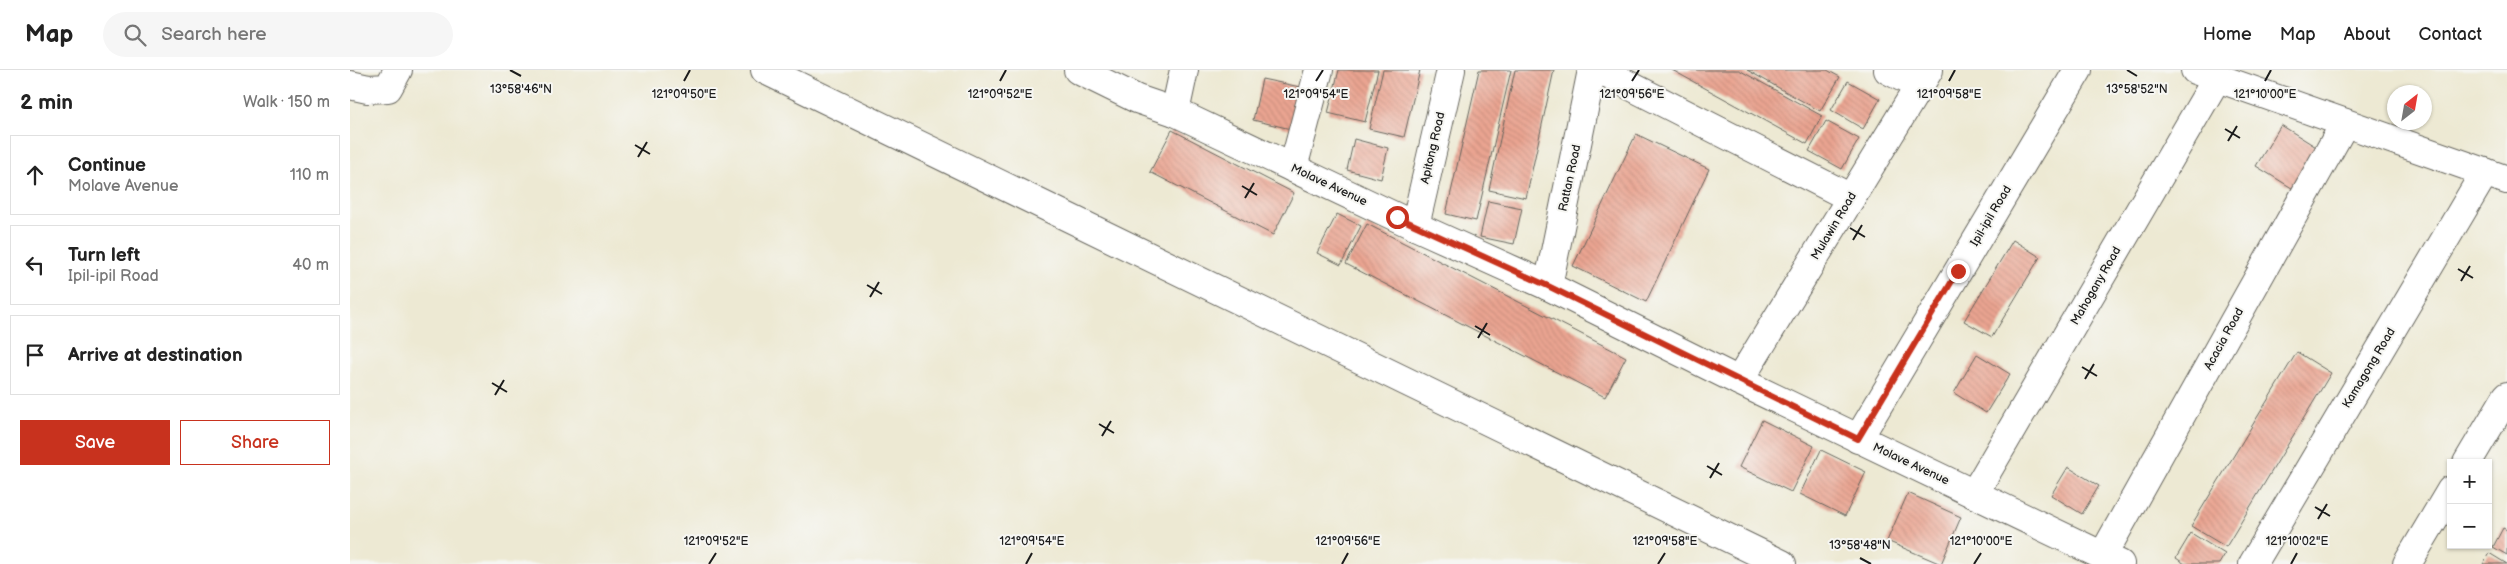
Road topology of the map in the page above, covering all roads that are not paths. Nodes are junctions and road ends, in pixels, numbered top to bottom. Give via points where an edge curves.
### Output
1 (398, 70) edge
2 (765, 70) edge
3 (1078, 70) edge
4 (1184, 70) edge
5 (1319, 70) edge
6 (1451, 70) edge
7 (1592, 70) edge
8 (1599, 70) edge
9 (1888, 70) edge
10 (2078, 70) edge
11 (2206, 74) edge
12 (1924, 78) edge
13 (350, 85) edge
14 (1174, 112) junction
15 (2345, 123) junction
16 (1293, 168) junction
17 (2496, 176) edge
18 (1851, 198) junction
19 (1415, 226) junction
20 (1548, 286) junction
21 (1739, 381) junction
22 (2507, 396) edge
23 (1858, 439) junction
24 (2469, 459) edge
25 (1974, 494) junction
26 (2447, 497) edge
27 (2111, 560) edge
28 (1782, 564) edge
29 (2254, 564) edge
30 (2407, 564) edge

1 - 13 street via 388,88
2 - 28 street
3 - 14 street, Molave Avenue via 1137,99
4 - 14 street
5 - 16 street
6 - 19 street, Apitong Road
7 - 20 street, Rattan Road
8 - 18 street
9 - 12 street
10 - 23 street, Ipil-ipil Road
11 - 15 street
11 - 25 street, Mahogany Road
12 - 18 street, Mulawin Road
14 - 16 street, Molave Avenue
15 - 17 street
15 - 27 street, Acacia Road
16 - 19 street, Molave Avenue
17 - 29 street, Kamagong Road
18 - 21 street, Mulawin Road
19 - 20 street, Molave Avenue
20 - 21 street, Molave Avenue
21 - 23 street, Molave Avenue
22 - 24 street
23 - 25 street, Molave Avenue
25 - 27 street, Molave Avenue
26 - 30 street

